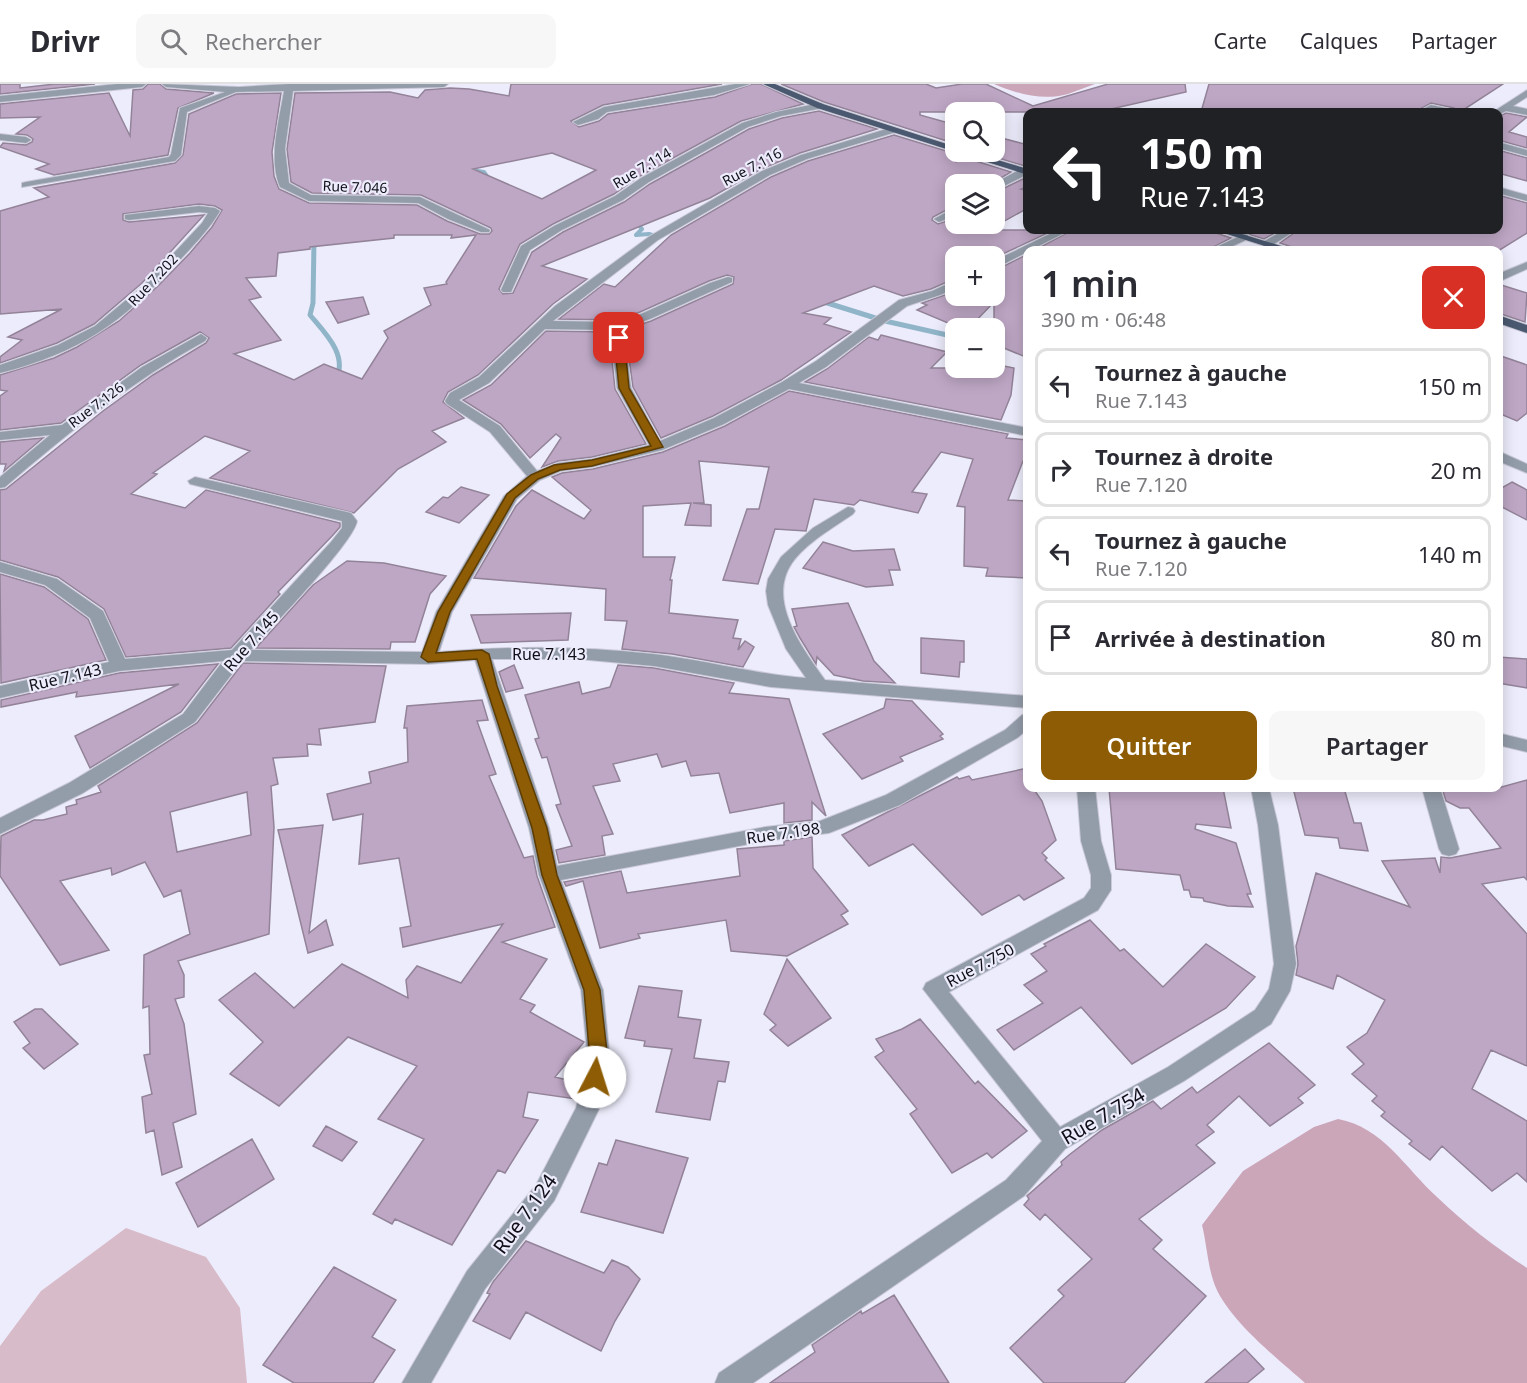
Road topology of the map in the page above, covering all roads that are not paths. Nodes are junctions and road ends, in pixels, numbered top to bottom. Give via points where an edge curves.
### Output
1 (142, 84) edge
2 (166, 84) edge
3 (444, 84) edge
4 (746, 84) edge
5 (768, 84) edge
6 (289, 87) junction
7 (239, 90) junction
8 (1527, 93) edge
9 (0, 99) edge
10 (820, 106) junction
11 (1503, 109) edge
12 (1503, 110) edge
13 (1527, 112) edge
14 (578, 122) dead end
15 (893, 130) junction
16 (0, 137) edge
17 (26, 140) dead end
18 (945, 147) edge
19 (1503, 147) edge
20 (1527, 153) edge
21 (995, 162) edge
22 (1023, 170) edge
23 (1023, 173) edge
24 (1005, 182) edge
25 (26, 185) dead end
26 (1503, 191) edge
27 (1527, 198) edge
28 (945, 216) edge
29 (129, 217) dead end
30 (939, 219) dead end
31 (485, 230) dead end
32 (1057, 234) edge
33 (1233, 234) edge
34 (1284, 234) edge
35 (1244, 237) junction
36 (1267, 244) junction
37 (1033, 246) edge
38 (1225, 246) edge
39 (1274, 246) edge
40 (1023, 251) edge
41 (1005, 260) edge
42 (1527, 265) edge
43 (1503, 277) edge
44 (728, 280) dead end
45 (945, 289) edge
46 (507, 290) dead end
47 (1503, 321) edge
48 (541, 325) junction
49 (617, 326) junction
50 (1527, 329) edge
51 (201, 338) dead end
52 (0, 359) edge
53 (20, 361) junction
54 (0, 369) edge
55 (787, 385) junction
56 (64, 429) junction
57 (1023, 431) edge
58 (0, 436) edge
59 (657, 447) junction
60 (1503, 458) edge
61 (1527, 470) edge
62 (535, 477) junction
63 (195, 481) dead end
64 (0, 484) edge
65 (848, 511) dead end
66 (0, 567) edge
67 (482, 654) junction
68 (237, 655) junction
69 (428, 657) junction
70 (119, 665) junction
71 (821, 686) junction
72 (0, 693) edge
73 (1023, 702) edge
74 (1023, 723) edge
75 (1503, 740) edge
76 (1527, 746) edge
77 (1086, 792) edge
78 (1261, 792) edge
79 (1432, 792) edge
80 (0, 826) edge
81 (1449, 849) dead end
82 (549, 875) junction
83 (1057, 1141) junction
84 (416, 1383) edge
85 (729, 1383) edge

1 - 9 street
2 - 7 street
3 - 6 street
4 - 14 street via 604,110
5 - 10 main road
6 - 7 street
6 - 31 street, Rue 7.046 via 280,149 279,170 284,185 309,198 420,200
7 - 25 street via 183,110 176,155 172,159
8 - 11 street
10 - 15 main road
10 - 46 street, Rue 7.114 via 745,125 619,198 558,228 525,248
12 - 13 street
15 - 18 main road
15 - 48 street, Rue 7.116 via 766,173 634,251
16 - 17 street
19 - 20 street
21 - 22 main road
23 - 24 street
26 - 27 street
28 - 30 street
29 - 53 street, Rue 7.202 via 199,208 215,211 122,313 80,340 44,356
32 - 37 street
33 - 35 main road
34 - 36 street
35 - 36 main road
35 - 38 street
36 - 39 main road
40 - 41 street
42 - 43 street
44 - 49 street
45 - 55 street via 903,303
47 - 50 main road
48 - 49 street
48 - 62 street, Rue 7.116 via 484,380 452,401 495,429
49 - 59 street via 624,388
51 - 56 street, Rue 7.126 via 144,369
52 - 53 street
53 - 54 street, Rue 7.202
55 - 57 street
55 - 59 street via 719,421
56 - 58 street
56 - 64 street, Rue 7.126
59 - 62 street via 558,467
60 - 61 street
62 - 69 street via 511,496 489,530 444,612
63 - 68 street, Rue 7.145 via 346,516 350,521 336,545
65 - 71 street via 786,560 774,591 794,649
66 - 70 street via 51,582 97,615
67 - 69 street, Rue 7.143
67 - 71 street, Rue 7.143 via 611,655
67 - 82 street, Rue 7.124 via 539,828
68 - 69 street, Rue 7.143
68 - 70 street, Rue 7.143
68 - 80 street, Rue 7.145 via 189,718 76,788
70 - 72 street, Rue 7.143
71 - 73 street, Rue 7.143
74 - 82 street, Rue 7.198 via 1011,734 893,800 822,828 765,834
75 - 76 street
77 - 83 street, Rue 7.750 via 1091,841 1101,875 1101,890 1091,904 934,989
78 - 83 street, Rue 7.754 via 1285,964 1279,991 1263,1017 1176,1074
79 - 81 street
82 - 84 street, Rue 7.124 via 592,990 599,1061 587,1109 545,1193 476,1280
83 - 85 street, Rue 7.754 via 1015,1188

